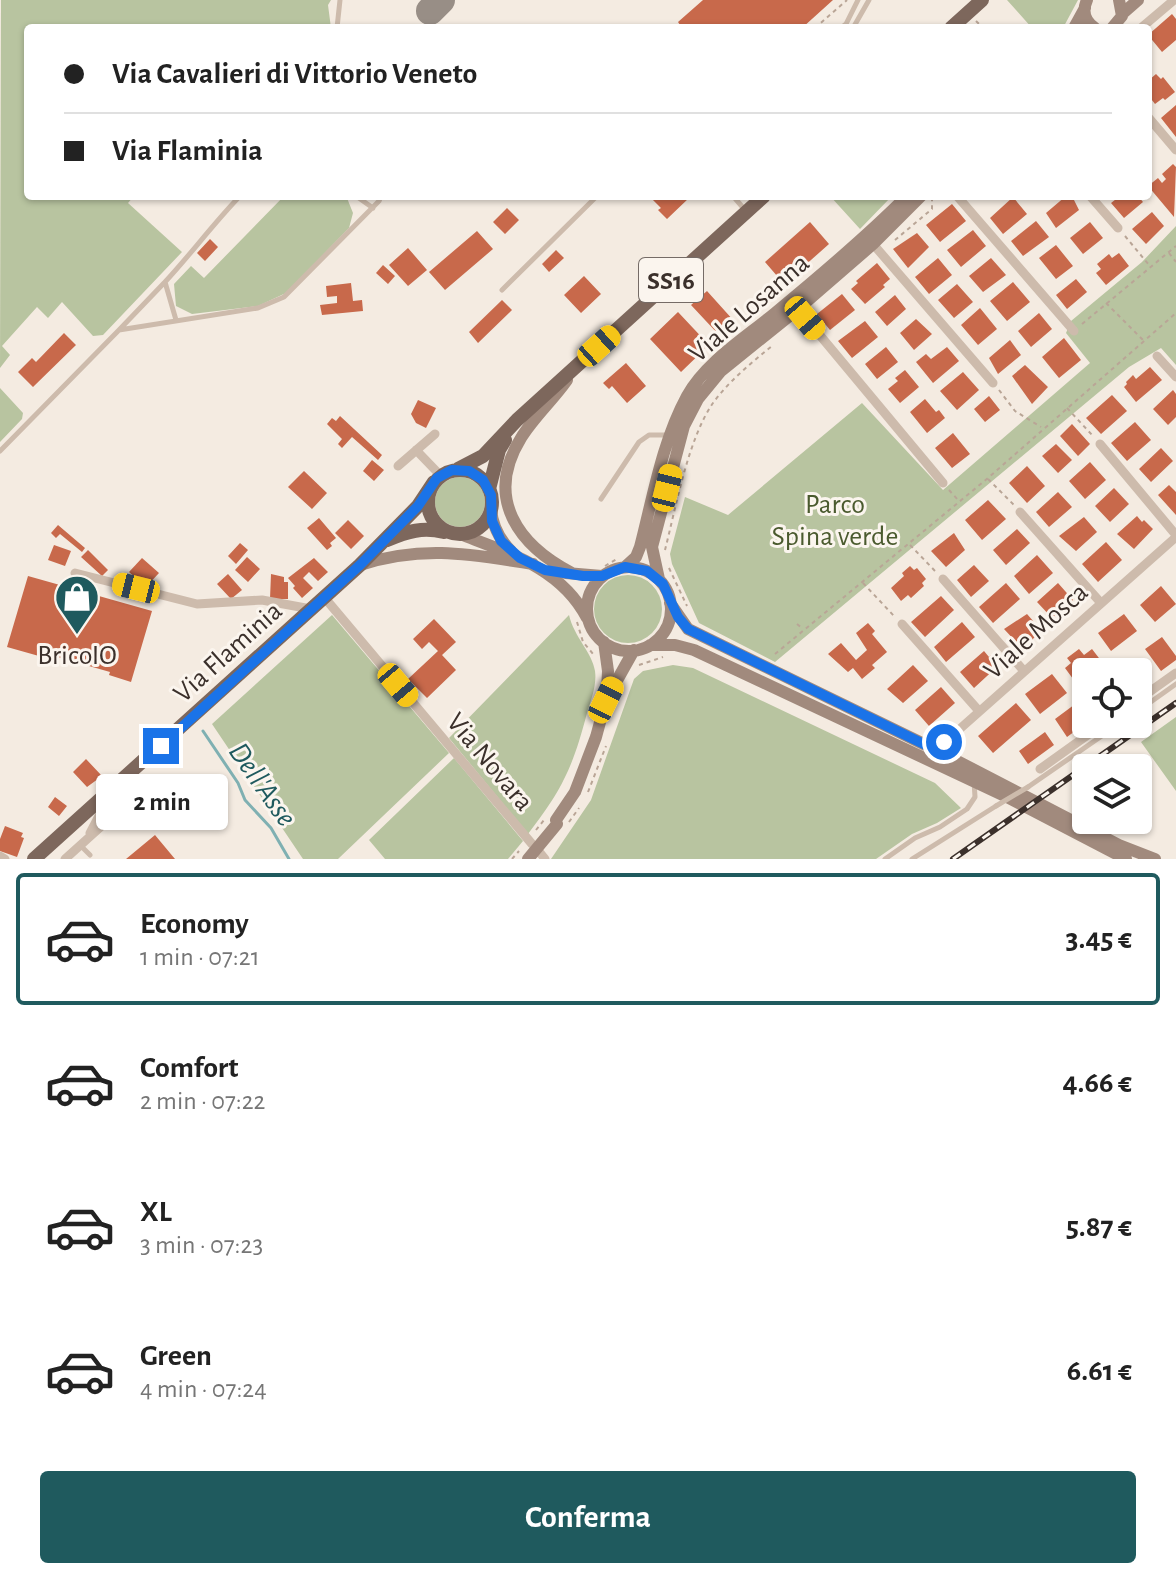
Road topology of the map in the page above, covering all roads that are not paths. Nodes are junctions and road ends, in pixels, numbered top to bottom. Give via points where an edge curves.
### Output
1 (340, 0) edge
2 (858, 0) edge
3 (869, 0) edge
4 (982, 0) edge
5 (1119, 0) edge
6 (1138, 0) edge
7 (1174, 2) edge
8 (1086, 4) edge
9 (1122, 14) junction
10 (337, 24) edge
11 (843, 24) edge
12 (855, 24) edge
13 (955, 24) edge
14 (1076, 24) edge
15 (1091, 24) edge
16 (1117, 24) edge
17 (1146, 24) edge
18 (1152, 122) edge
19 (1176, 150) edge
20 (236, 200) edge
21 (362, 200) edge
22 (378, 200) edge
23 (593, 200) edge
24 (736, 200) edge
25 (760, 200) edge
26 (903, 200) edge
27 (918, 200) edge
28 (960, 200) edge
29 (1094, 200) edge
30 (373, 208) junction
31 (747, 212) junction
32 (1118, 228) road end
33 (880, 245) junction
34 (165, 282) junction
35 (502, 290) dead end
36 (798, 309) junction
37 (176, 320) junction
38 (119, 330) junction
39 (1074, 331) road end
40 (1157, 356) dead end
41 (578, 365) junction
42 (1176, 377) edge
43 (993, 383) road end
44 (517, 420) junction
45 (435, 434) dead end
46 (670, 435) junction
47 (1100, 444) road end
48 (416, 450) junction
49 (0, 451) edge
50 (398, 466) dead end
51 (458, 469) junction
52 (438, 479) junction
53 (943, 483) road end
54 (489, 489) junction
55 (601, 499) dead end
56 (491, 508) junction
57 (1020, 512) road end
58 (456, 534) junction
59 (1176, 536) edge
60 (383, 542) junction
61 (520, 558) junction
62 (621, 563) junction
63 (360, 565) junction
64 (539, 567) junction
65 (601, 572) junction
66 (75, 573) dead end
67 (572, 573) junction
68 (659, 579) junction
69 (943, 579) road end
70 (324, 597) junction
71 (670, 603) junction
72 (1101, 603) junction
73 (311, 609) junction
74 (589, 623) junction
75 (902, 624) road end
76 (604, 642) junction
77 (650, 645) junction
78 (634, 650) junction
79 (1024, 671) junction
80 (1176, 673) edge
81 (1176, 684) edge
82 (1152, 690) edge
83 (606, 700) junction
84 (1152, 701) edge
85 (979, 711) junction
86 (1083, 738) edge
87 (1099, 738) edge
88 (932, 756) junction
89 (1040, 769) dead end
90 (975, 778) junction
91 (116, 785) junction
92 (136, 795) dead end
93 (84, 842) junction
94 (534, 850) edge
95 (90, 855) dead end
96 (1133, 857) edge
97 (34, 859) edge
98 (65, 859) edge
99 (519, 859) edge
100 (885, 859) edge
101 (912, 859) edge
102 (1155, 859) edge

1 - 10 lane
2 - 11 lane
3 - 12 lane
4 - 13 main road
5 - 9 main road
6 - 9 main road
7 - 17 street
8 - 14 main road
8 - 15 main road via 1085,18
9 - 16 main road
18 - 19 street
20 - 34 lane
21 - 30 lane
22 - 30 lane
23 - 35 lane
24 - 31 lane
25 - 31 main road, SS16
26 - 46 main road, Viale Losanna via 714,363 689,393
27 - 33 main road, Viale Losanna
28 - 39 street
29 - 32 street
30 - 37 lane via 284,297 258,308
31 - 41 main road, SS16
33 - 36 main road, Viale Losanna
33 - 43 street
34 - 37 lane
34 - 38 lane
36 - 53 street
36 - 68 main road, Viale Losanna via 721,371 684,426 652,547
37 - 38 lane
38 - 49 lane
40 - 42 street
41 - 44 main road, SS16
41 - 67 main road via 521,437 509,462 506,486 509,510 524,539
44 - 51 main road, SS16 via 483,456
44 - 54 main road via 499,450
45 - 48 street
46 - 55 lane via 649,435 639,442
46 - 62 main road, Viale Losanna via 640,547 636,557
47 - 59 street
48 - 50 street
48 - 52 street
51 - 52 main road
51 - 54 main road via 474,473
52 - 58 main road via 429,493 429,513 441,528
52 - 60 main road, Via Flaminia
54 - 56 main road
56 - 58 main road via 478,528
56 - 61 main road via 501,541
57 - 72 street
58 - 60 main road, Via Flaminia via 427,528
58 - 61 main road
59 - 72 street, Viale Mosca
60 - 63 main road, Via Flaminia
61 - 64 main road
62 - 65 main road
62 - 68 main road
63 - 64 main road via 439,551
63 - 70 main road, Via Flaminia
64 - 67 main road
64 - 74 main road via 577,600
65 - 67 main road
65 - 74 main road via 587,601
66 - 73 street, Via Flaminia via 197,604 262,600
68 - 71 main road, Viale Losanna
69 - 79 street
70 - 73 main road, Via Flaminia
70 - 94 street, Via Novara
71 - 77 main road via 666,627
71 - 88 main road, Viale Losanna via 688,629
72 - 79 street, Viale Mosca
73 - 91 main road, Via Flaminia
74 - 76 main road
75 - 85 street
76 - 78 main road
76 - 83 main road
77 - 78 main road
77 - 88 main road via 694,650
78 - 83 main road
79 - 85 street, Viale Mosca
80 - 82 street
81 - 84 lane
83 - 94 main road via 575,792
85 - 88 street, Viale Mosca
86 - 89 street
87 - 101 lane, bridge
88 - 90 main road
90 - 96 main road
90 - 100 lane via 975,797 967,809
91 - 93 street
91 - 97 main road, Via Flaminia
92 - 93 street
93 - 95 lane
93 - 98 street
94 - 99 main road
96 - 102 main road

